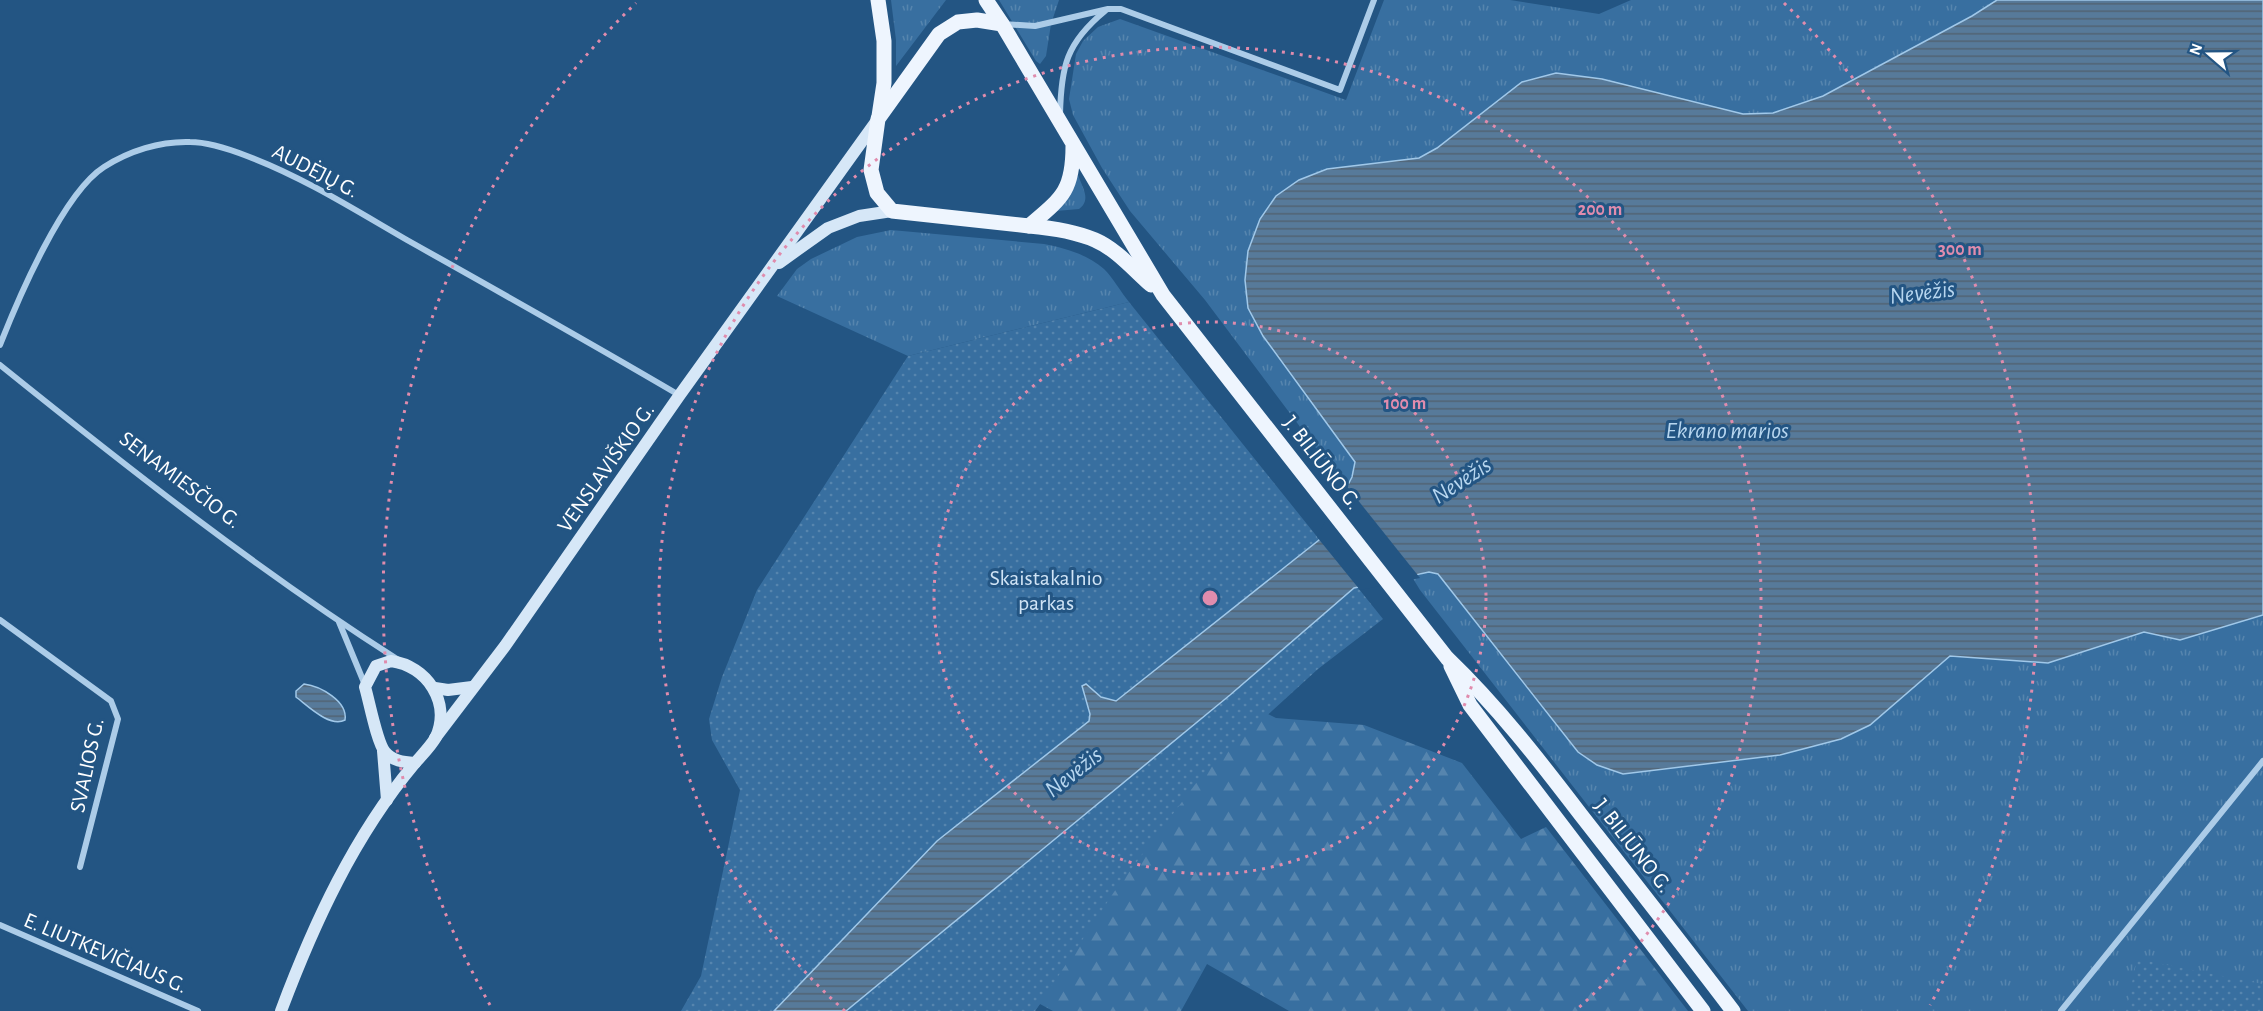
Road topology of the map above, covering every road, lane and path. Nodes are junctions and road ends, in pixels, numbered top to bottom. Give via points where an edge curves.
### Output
1 (878, 0) edge
2 (986, 0) edge
3 (1374, 0) edge
4 (1107, 9) junction
5 (1002, 24) junction
6 (878, 119) junction
7 (1060, 124) junction
8 (1073, 146) junction
9 (892, 211) junction
10 (1029, 226) junction
11 (770, 269) junction
12 (1163, 294) junction
13 (0, 345) edge
14 (0, 365) edge
15 (679, 396) junction
16 (0, 620) edge
17 (339, 622) junction
18 (1447, 658) junction
19 (404, 663) junction
20 (366, 687) junction
21 (472, 687) junction
22 (435, 688) junction
23 (435, 738) junction
24 (383, 751) junction
25 (2263, 761) edge
26 (415, 763) junction
27 (387, 800) junction
28 (80, 867) dead end
29 (0, 925) edge
30 (198, 1011) edge
31 (281, 1011) edge
32 (1703, 1011) edge
33 (1733, 1011) edge
34 (2061, 1011) edge

1 - 6 main road via 884,41 884,83
2 - 5 main road
3 - 4 street via 1340,90 1121,9
4 - 5 street via 1035,26
4 - 7 street via 1073,45 1061,80
5 - 6 main road via 958,22 939,34
5 - 7 main road
6 - 9 main road via 871,170 877,193
6 - 11 main road, VENSLAVIŠKIO G.
7 - 8 main road
8 - 10 main road via 1070,182 1061,198
8 - 12 main road, J. BILIŪNO G.
9 - 10 main road
9 - 11 main road, VENSLAVIŠKIO G. via 860,216 828,228
10 - 12 main road, J. BILIŪNO G. via 1060,229 1096,240
11 - 15 main road, VENSLAVIŠKIO G.
12 - 18 main road, J. BILIŪNO G.
13 - 15 street, AUDĖJŲ G. via 64,211 94,174 126,155 158,144 191,142 224,148 284,170
14 - 17 street, SENAMIESČIO G. via 80,430
15 - 21 main road, VENSLAVIŠKIO G.
16 - 28 street, SVALIOS G. via 111,701 115,709 118,719
17 - 19 street, SENAMIESČIO G.
17 - 20 street
18 - 32 main road, J. BILIŪNO G. via 1470,705
18 - 33 main road, J. BILIŪNO G. via 1513,728
19 - 20 main road via 391,661 376,666
19 - 22 main road
20 - 24 main road
21 - 22 main road
21 - 23 main road, VENSLAVIŠKIO G.
22 - 23 main road via 440,711
23 - 26 main road
24 - 26 main road via 402,762
24 - 27 main road
25 - 34 street
26 - 27 main road
27 - 31 main road via 360,840 323,910
29 - 30 street, E. LIUTKEVIČIAUS G.

